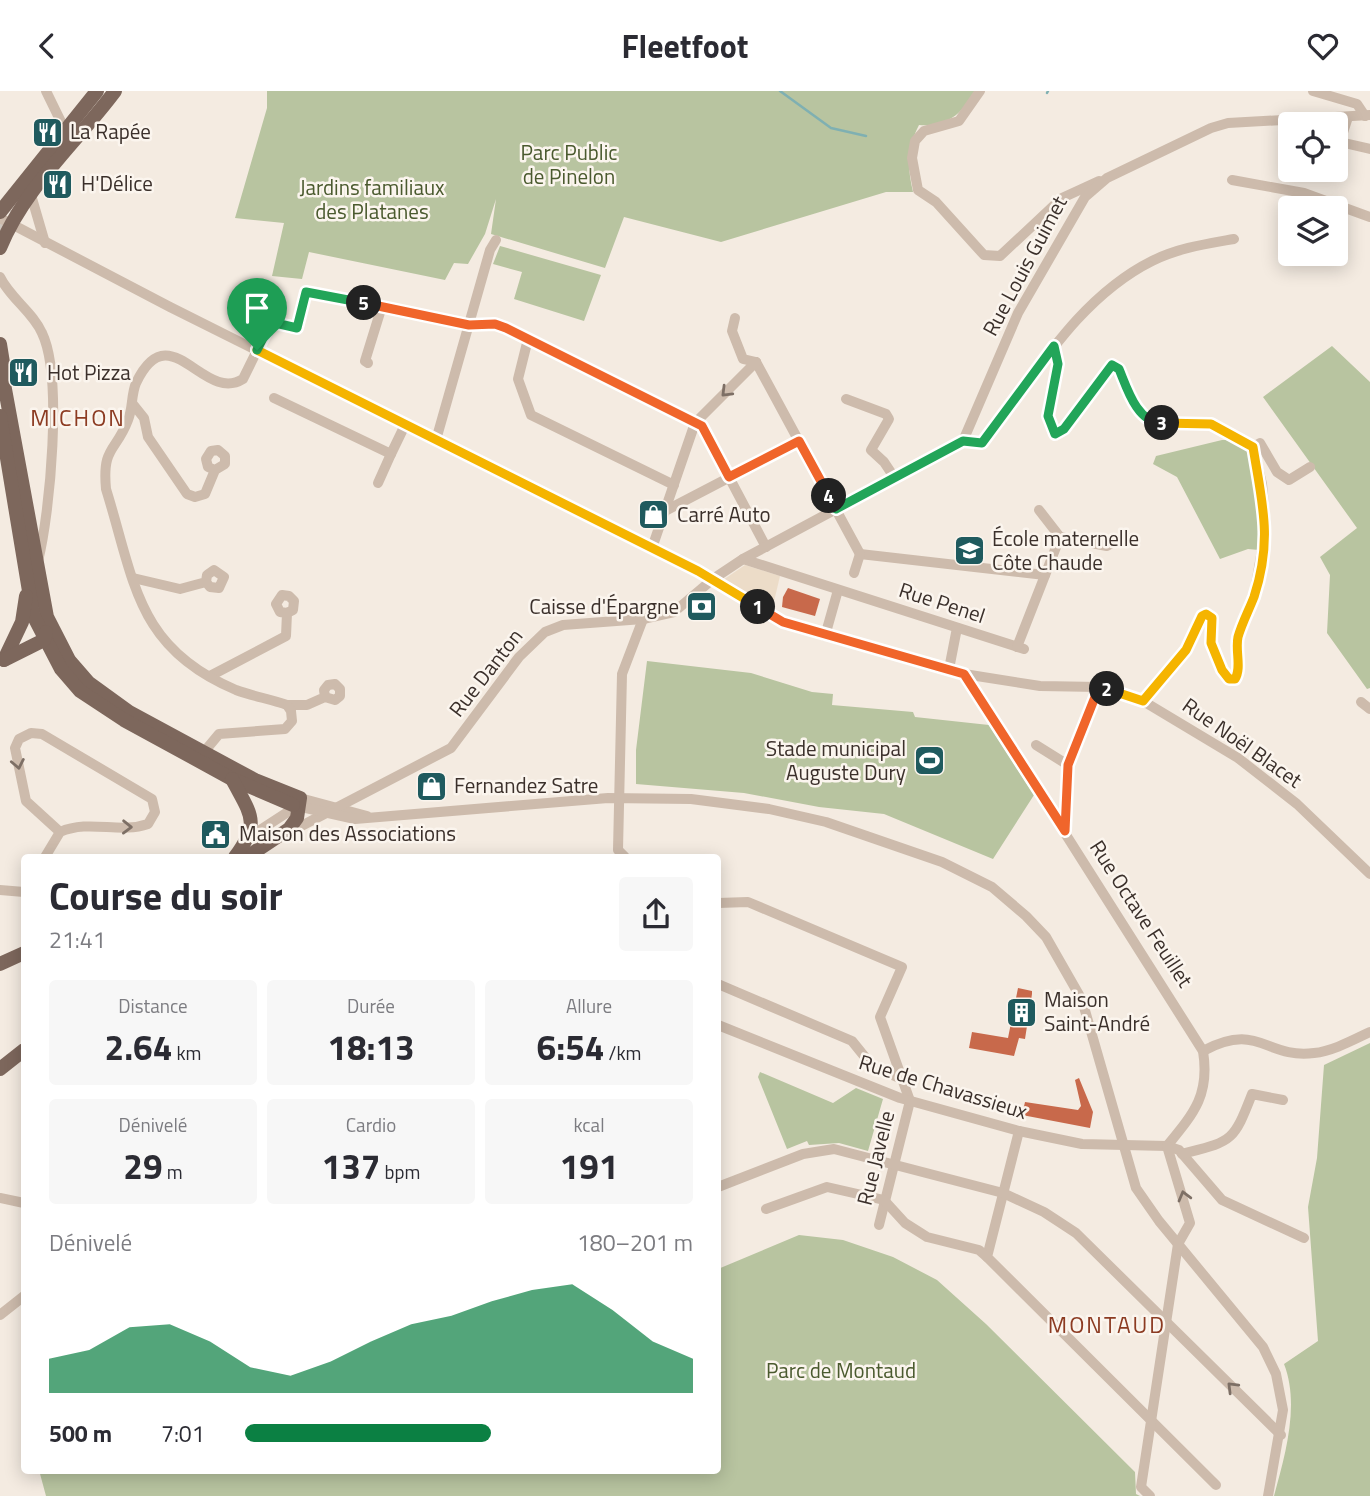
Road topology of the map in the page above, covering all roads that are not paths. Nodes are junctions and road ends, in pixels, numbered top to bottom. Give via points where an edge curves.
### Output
1 (47, 91) edge
2 (99, 91) edge
3 (113, 91) edge
4 (980, 91) edge
5 (1313, 91) edge
6 (55, 110) junction
7 (77, 115) junction
8 (1368, 116) edge
9 (1348, 117) edge
10 (1278, 120) edge
11 (70, 135) junction
12 (1348, 143) edge
13 (1370, 149) edge
14 (1107, 178) junction
15 (1232, 180) dead end
16 (31, 195) junction
17 (1370, 217) edge
18 (4, 219) edge
19 (1234, 239) dead end
20 (496, 240) dead end
21 (46, 243) junction
22 (0, 248) edge
23 (0, 277) edge
24 (382, 306) junction
25 (735, 318) dead end
26 (469, 325) junction
27 (528, 339) junction
28 (0, 344) edge
29 (1054, 346) junction
30 (257, 350) junction
31 (0, 362) edge
32 (756, 362) junction
33 (368, 363) dead end
34 (274, 398) dead end
35 (846, 400) dead end
36 (132, 403) junction
37 (5, 412) edge
38 (695, 423) junction
39 (405, 425) junction
40 (436, 440) junction
41 (799, 441) junction
42 (963, 441) junction
43 (1253, 447) junction
44 (391, 454) junction
45 (1310, 467) dead end
46 (215, 470) dead end
47 (729, 477) junction
48 (894, 477) junction
49 (378, 483) dead end
50 (674, 485) junction
51 (836, 509) junction
52 (1039, 510) dead end
53 (665, 511) junction
54 (30, 523) junction
55 (46, 525) junction
56 (1125, 536) dead end
57 (1060, 537) junction
58 (766, 547) junction
59 (652, 548) junction
60 (860, 554) junction
61 (744, 559) junction
62 (38, 561) junction
63 (854, 573) dead end
64 (1045, 575) junction
65 (134, 578) junction
66 (713, 579) junction
67 (29, 582) junction
68 (206, 582) dead end
69 (844, 592) junction
70 (287, 613) dead end
71 (47, 617) junction
72 (643, 619) junction
73 (957, 628) junction
74 (825, 636) junction
75 (40, 643) junction
76 (2, 662) edge
77 (949, 669) junction
78 (964, 674) junction
79 (211, 676) junction
80 (1099, 687) junction
81 (325, 697) dead end
82 (1143, 701) junction
83 (1361, 702) dead end
84 (287, 705) junction
85 (1370, 709) edge
86 (1036, 745) dead end
87 (204, 752) junction
88 (1068, 765) junction
89 (232, 779) junction
90 (361, 793) junction
91 (618, 798) junction
92 (299, 802) junction
93 (331, 811) junction
94 (370, 817) junction
95 (1065, 831) junction
96 (60, 832) junction
97 (251, 835) junction
98 (280, 837) junction
99 (47, 854) edge
100 (237, 854) edge
101 (250, 854) edge
102 (622, 854) edge
103 (1370, 874) edge
104 (0, 890) edge
105 (21, 892) edge
106 (721, 903) edge
107 (21, 954) edge
108 (0, 964) edge
109 (721, 985) edge
110 (721, 1026) edge
111 (1370, 1032) edge
112 (1203, 1051) junction
113 (21, 1052) edge
114 (0, 1069) edge
115 (904, 1080) junction
116 (1283, 1100) dead end
117 (910, 1101) junction
118 (1019, 1131) junction
119 (1122, 1145) junction
120 (1167, 1146) junction
121 (1182, 1154) junction
122 (894, 1164) junction
123 (721, 1186) edge
124 (1003, 1193) junction
125 (0, 1198) edge
126 (884, 1200) junction
127 (21, 1202) edge
128 (766, 1209) dead end
129 (879, 1225) dead end
130 (1304, 1238) dead end
131 (1178, 1244) junction
132 (986, 1257) junction
133 (21, 1298) edge
134 (0, 1315) edge
135 (1165, 1321) junction
136 (1151, 1422) junction
137 (1281, 1435) junction
138 (1216, 1485) dead end
139 (1150, 1496) edge
140 (1268, 1496) edge

1 - 6 street
2 - 7 main road
2 - 11 main road
3 - 11 main road
4 - 14 street via 959,121 924,131 915,141 912,159 918,190 936,202 984,255 1000,255 1062,198
5 - 8 street via 1357,104
6 - 7 street
6 - 11 street
7 - 11 main road
8 - 9 street, Rue Louis Guimet
10 - 14 street, Rue Louis Guimet via 1211,128
11 - 16 main road
11 - 18 main road
12 - 13 street
14 - 42 street, Rue Louis Guimet via 1084,197 1018,313
15 - 17 street via 1304,193
16 - 18 main road
16 - 21 street
18 - 21 street, Rue Noël Blacet
18 - 22 main road
19 - 29 street via 1190,246 1151,261 1080,316
20 - 26 street
21 - 30 street, Rue Noël Blacet
23 - 55 street via 42,332 54,383
24 - 26 street
24 - 30 street via 306,292 297,328 271,322
24 - 33 street
25 - 32 street via 732,331 743,359
26 - 27 street via 495,324
26 - 40 street
27 - 38 street
27 - 50 street via 518,379 531,415
28 - 37 main road
29 - 42 street, Rue Danton via 982,443
29 - 43 street via 1058,364 1048,416 1055,434 1064,429 1112,365 1119,369 1129,394 1150,422 1211,424
30 - 36 street via 243,379 235,384 225,384 172,356 159,355 143,371
30 - 39 street, Rue Noël Blacet
31 - 37 main road
32 -> 38 street
32 - 41 street
34 - 44 street
35 - 48 street via 886,414 889,419 871,450
36 - 46 street via 144,418 148,437 187,493 195,497 205,494
36 - 65 street via 104,471
37 - 54 main road
37 - 67 main road
38 - 47 street via 702,426
38 - 50 street
39 - 40 street, Rue Noël Blacet
39 - 44 street
40 - 59 street, Rue Noël Blacet
41 - 47 street
41 - 51 street
42 - 48 street, Rue Danton
43 - 45 street via 1260,443 1277,472 1289,480
43 - 82 street via 1266,527 1254,596 1238,639 1239,673 1229,679 1222,670 1211,643 1212,618 1206,614 1186,650
44 - 49 street
47 - 53 street
47 - 58 street
48 - 51 street, Rue Danton
50 - 53 street
51 - 58 street, Rue Danton
51 - 60 street
52 - 57 street
53 - 59 street
54 - 55 street
54 - 62 main road
55 - 62 street
56 - 57 street via 1107,546
57 - 64 street
58 - 61 street, Rue Danton
59 - 66 street, Rue Noël Blacet
60 - 63 street
60 - 64 street
61 - 66 street, Rue Danton
61 - 69 street, Rue Penel
62 - 71 main road
64 - 73 street, Rue Penel via 1020,648
65 - 68 street via 180,589
65 - 79 street via 141,605 170,650
66 - 72 street, Rue Danton via 674,613
66 - 74 street, Rue Noël Blacet via 783,622
67 - 75 main road
67 - 76 main road via 22,622
69 - 73 street, Rue Penel
69 - 74 street
70 - 79 street via 289,629 281,641
71 - 75 main road
71 - 87 main road via 69,660 89,683 129,712
72 - 90 street, Rue Danton via 563,625 545,632 519,657 451,748
72 - 91 street via 622,674
73 - 77 street
74 - 77 street, Rue Noël Blacet
75 - 76 main road
75 - 89 main road via 96,704
77 - 78 street, Rue Noël Blacet
78 - 80 street, Rue Noël Blacet via 1040,686
78 - 95 street, Rue Octave Feuillet
79 - 84 street via 237,690
80 - 82 street, Rue Noël Blacet
80 - 88 street
81 - 84 street via 307,705
82 - 103 street, Rue Noël Blacet via 1238,758 1297,804
83 - 85 street
84 - 87 street via 292,717 285,729 219,734
86 - 88 street
87 - 92 main road
88 - 95 street
89 - 92 main road via 268,797
89 - 97 main road via 246,804
90 - 93 street, Rue Danton
90 - 94 street
91 - 94 street
91 - 102 street via 618,850
91 - 119 street via 691,799 826,822 942,862 992,887 1026,916 1065,967 1082,1000
92 - 93 street
92 - 97 street
92 - 98 main road via 297,818
93 - 94 street
93 - 98 street, Rue Danton
95 - 112 street, Rue Octave Feuillet
96 -> 96 street via 94,824 134,829 148,824 155,807 152,799 42,734 31,733 19,739 15,748 26,801
96 - 99 street
97 - 100 main road
98 - 101 main road
104 - 105 street
106 - 115 street via 748,902 902,967 880,1017
107 - 108 main road
109 - 115 street via 852,1041 873,1067
110 - 117 street, Rue de Chavassieux
111 - 112 street via 1314,1053 1290,1052 1241,1037
112 - 120 street, Rue Octave Feuillet via 1205,1084 1200,1100
113 - 114 main road
115 - 117 street
116 - 121 street via 1252,1094 1231,1138
117 - 118 street, Rue de Chavassieux
117 - 122 street, Rue Javelle
118 - 119 street, Rue de Chavassieux via 1082,1144
118 - 124 street
119 - 120 street, Rue de Chavassieux
119 - 131 street via 1136,1188
120 - 121 street
131 -> 120 street via 1190,1223
121 - 130 street via 1222,1200
122 - 123 street via 846,1151 822,1150
122 - 124 street
122 - 126 street, Rue Javelle
124 - 132 street
124 - 135 street via 1063,1223
125 - 127 street
126 - 128 street via 827,1188
126 - 129 street, Rue Javelle
126 - 132 street via 905,1223 927,1237 979,1250
131 - 135 street
131 - 137 street via 1263,1347 1279,1386
132 - 136 street
133 - 134 street
135 - 136 street
137 -> 135 street
136 - 138 street
136 - 139 street via 1141,1487
137 - 140 street

